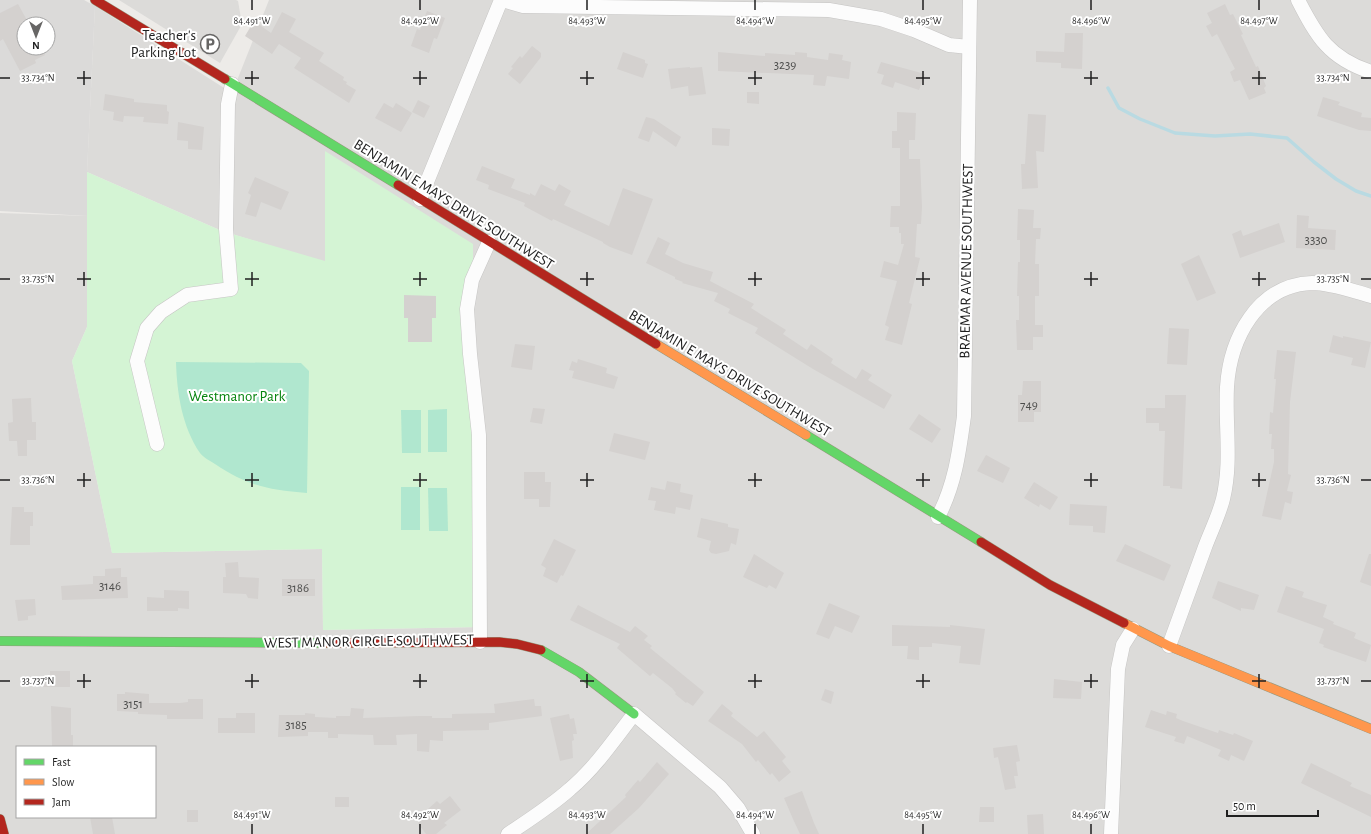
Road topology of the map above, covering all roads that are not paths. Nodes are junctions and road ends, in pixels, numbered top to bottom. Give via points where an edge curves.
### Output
1 (95, 0) edge
2 (501, 0) edge
3 (970, 0) edge
4 (1298, 0) edge
5 (969, 47) junction
6 (1371, 72) edge
7 (232, 84) junction
8 (420, 199) junction
9 (489, 242) junction
10 (1371, 296) edge
11 (157, 444) dead end
12 (938, 517) junction
13 (1134, 630) junction
14 (0, 641) edge
15 (480, 642) junction
16 (1169, 646) junction
17 (634, 714) junction
18 (1371, 729) edge
19 (0, 819) edge
20 (4, 834) edge
21 (508, 834) edge
22 (753, 834) edge
23 (1111, 834) edge

1 - 7 street, BENJAMIN E MAYS DRIVE SOUTHWEST
2 - 5 street via 523,6 829,10 882,19 949,45
2 - 8 street
3 - 5 street, BRAEMAR AVENUE SOUTHWEST
4 - 6 street via 1315,33 1332,52
5 - 12 street, BRAEMAR AVENUE SOUTHWEST via 964,416 960,451 949,496
7 - 8 street, BENJAMIN E MAYS DRIVE SOUTHWEST
7 - 11 street via 228,104 226,221 230,288 187,295 161,312 147,328 137,361
8 - 9 street, BENJAMIN E MAYS DRIVE SOUTHWEST
9 - 12 street, BENJAMIN E MAYS DRIVE SOUTHWEST
9 - 15 street, WEST MANOR CIRCLE SOUTHWEST via 472,280 467,309 479,435
10 - 16 street via 1331,285 1312,283 1279,291 1254,310 1238,338 1229,368 1228,462 1223,499
12 - 13 street, BENJAMIN E MAYS DRIVE SOUTHWEST via 1050,585
13 - 16 street, BENJAMIN E MAYS DRIVE SOUTHWEST
13 - 23 street via 1123,645 1118,669
14 - 15 street, WEST MANOR CIRCLE SOUTHWEST
15 - 17 street via 518,644 551,654
16 - 18 street, BENJAMIN E MAYS DRIVE SOUTHWEST
17 - 21 street via 571,789
17 - 22 street via 720,787 738,808
19 - 20 street

